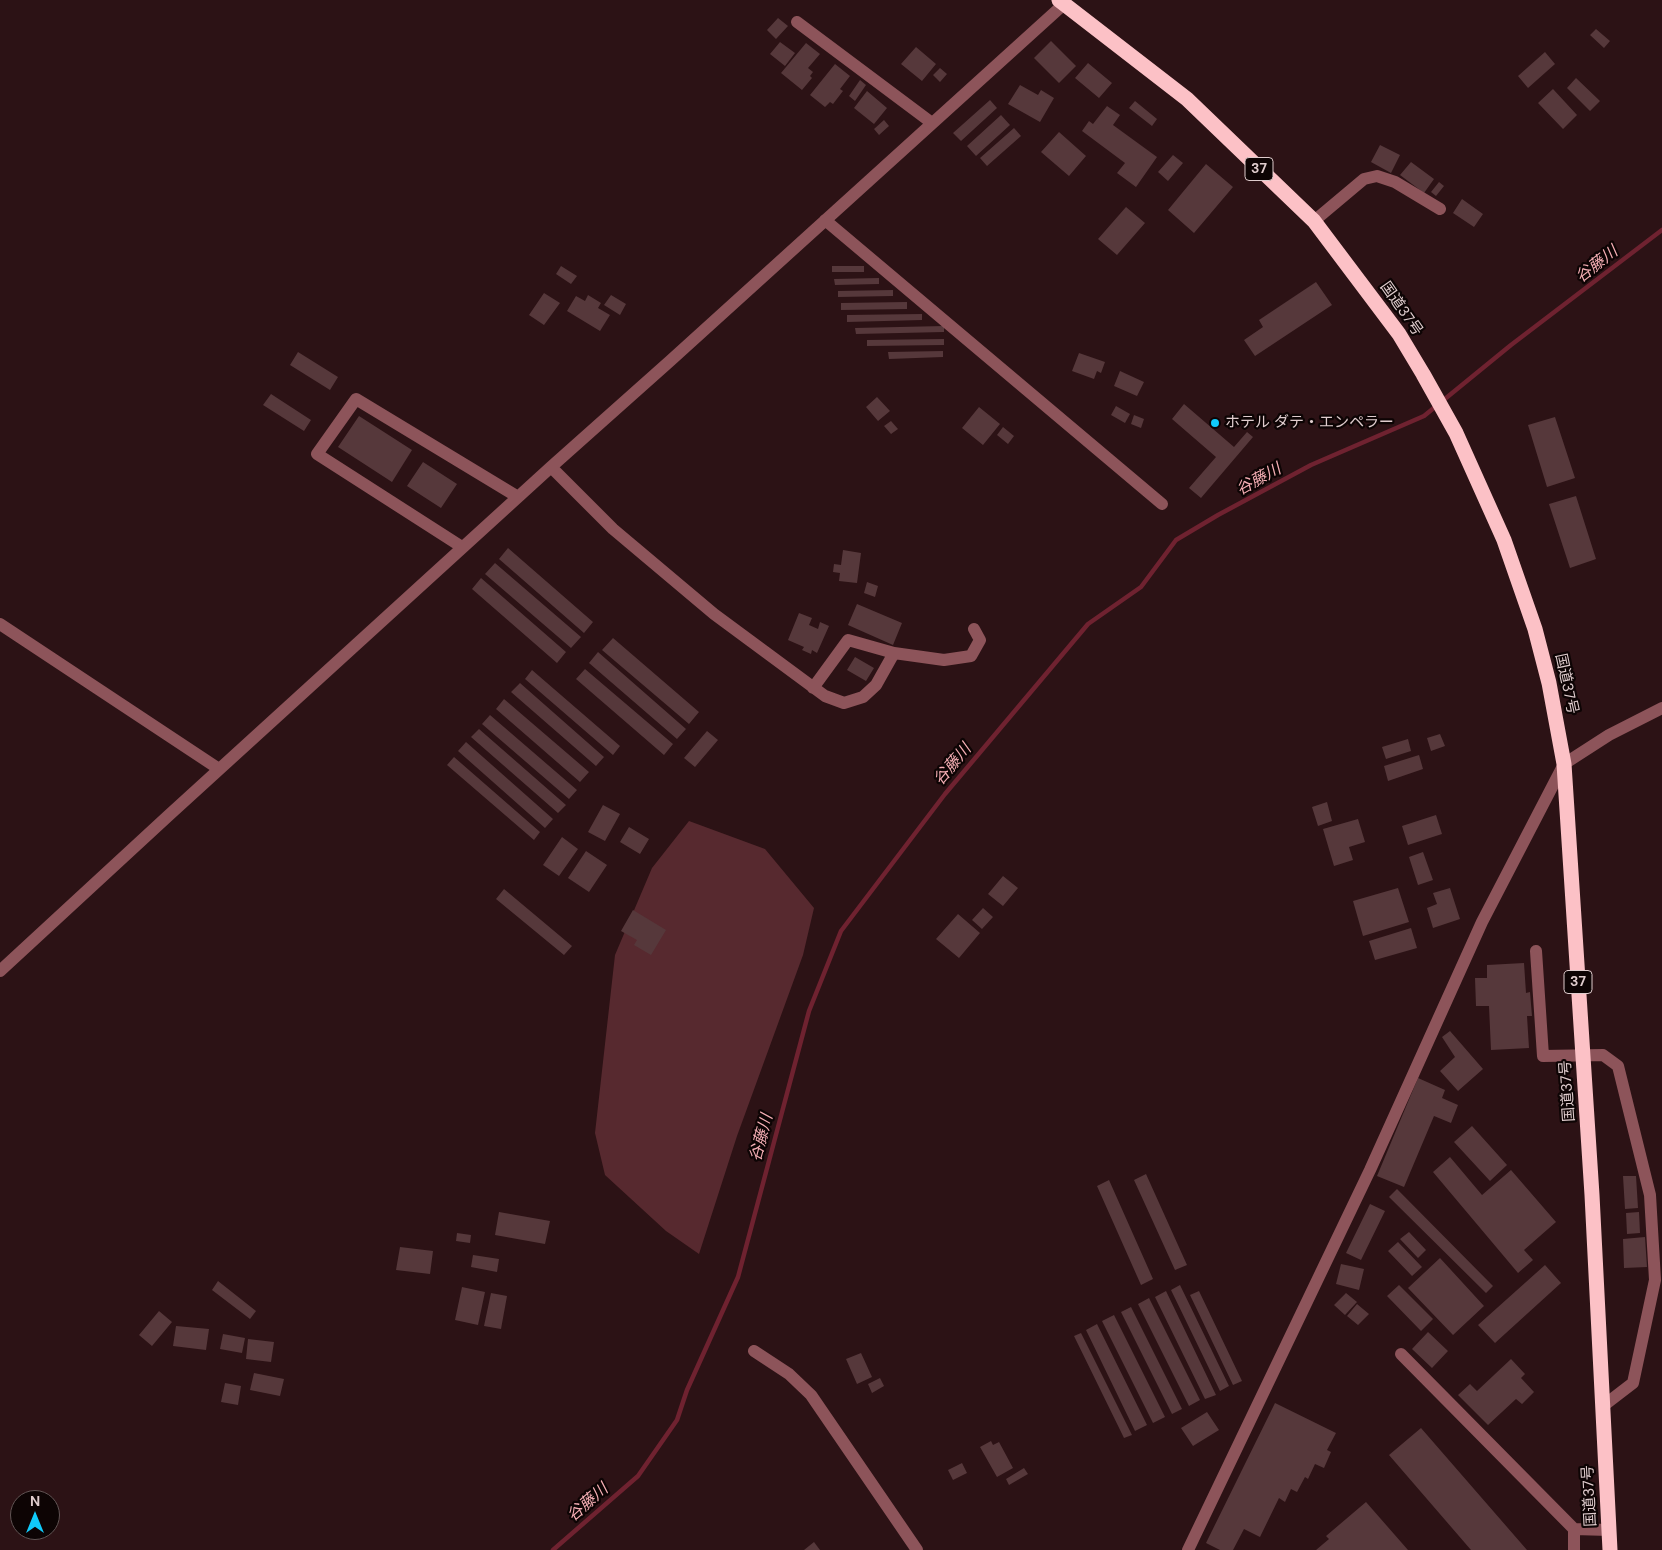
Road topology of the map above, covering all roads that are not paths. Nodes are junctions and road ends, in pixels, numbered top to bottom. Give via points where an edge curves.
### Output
1 (1061, 2) edge
2 (797, 22) dead end
3 (932, 123) junction
4 (1440, 209) dead end
5 (824, 220) junction
6 (1314, 221) junction
7 (551, 467) junction
8 (518, 497) junction
9 (1162, 504) dead end
10 (462, 547) junction
11 (0, 624) edge
12 (974, 629) dead end
13 (894, 652) junction
14 (813, 688) junction
15 (1662, 708) edge
16 (1564, 764) junction
17 (219, 769) junction
18 (1536, 951) dead end
19 (0, 971) edge
20 (1583, 1056) junction
21 (754, 1351) dead end
22 (1401, 1354) dead end
23 (1603, 1406) junction
24 (1574, 1529) junction
25 (1609, 1530) junction
26 (917, 1550) edge
27 (1188, 1550) edge
28 (1574, 1550) edge
29 (1610, 1550) edge

1 - 3 street
1 - 6 highway, 国道37号 / 37 via 1187,99
2 - 3 street
3 - 5 street
4 - 6 street via 1395,182 1377,176 1364,179
5 - 7 street
5 - 9 street
6 - 16 highway, 国道37号 / 37 via 1399,334 1456,432 1504,540 1535,629
7 - 8 street
7 - 14 street via 613,529 714,614
8 - 10 street
8 - 10 street via 356,399 318,454
10 - 17 street
11 - 17 street
12 - 13 street via 980,640 972,656 944,660
13 - 14 street via 848,640
13 - 14 street via 876,685 863,697 844,703
15 - 16 street via 1609,735
16 - 20 highway, 国道37号 / 37
16 - 27 street via 1482,922 1370,1170
17 - 19 street
18 - 20 street via 1543,1056
20 - 23 highway, 国道37号 / 37
20 - 23 street via 1604,1055 1618,1066 1650,1195 1655,1280 1633,1383
21 - 26 street via 789,1374 811,1395
22 - 24 street
23 - 25 highway, 国道37号 / 37
24 - 25 street
24 - 28 street
25 - 29 highway, 国道37号 / 37

